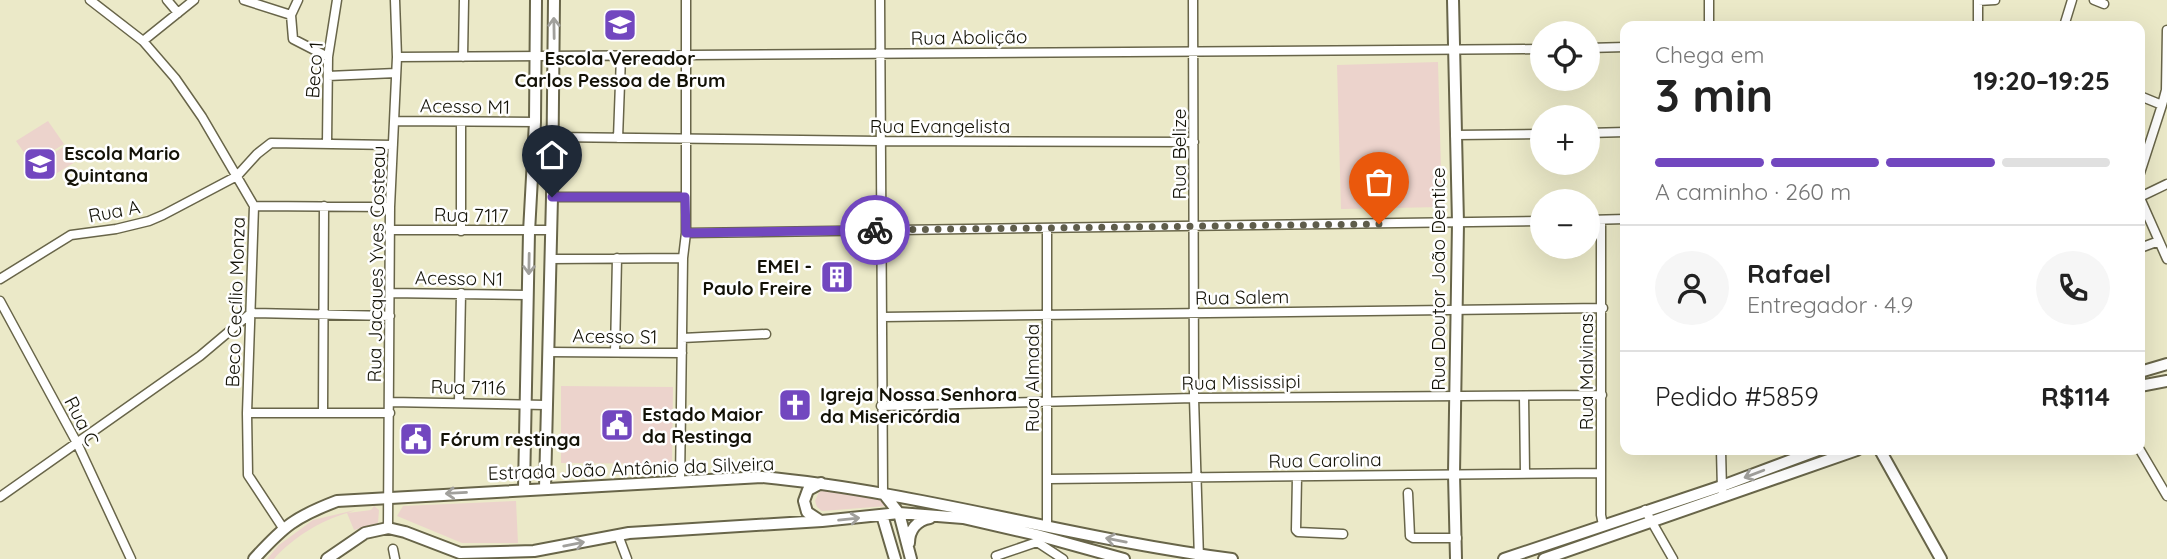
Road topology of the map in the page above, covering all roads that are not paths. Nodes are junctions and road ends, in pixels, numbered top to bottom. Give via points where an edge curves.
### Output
1 (90, 0) edge
2 (167, 0) edge
3 (194, 0) edge
4 (244, 0) edge
5 (298, 0) edge
6 (337, 0) edge
7 (395, 0) edge
8 (464, 0) edge
9 (536, 0) edge
10 (554, 0) edge
11 (686, 0) edge
12 (880, 0) edge
13 (1193, 0) edge
14 (1453, 0) edge
15 (1709, 0) edge
16 (1978, 0) edge
17 (1995, 0) edge
18 (2072, 0) edge
19 (2094, 0) edge
20 (2104, 4) dead end
21 (178, 13) junction
22 (291, 15) junction
23 (1709, 21) edge
24 (1978, 21) edge
25 (2066, 21) edge
26 (2167, 30) edge
27 (143, 41) junction
28 (1620, 47) edge
29 (1600, 48) edge
30 (1530, 49) edge
31 (1194, 50) junction
32 (1454, 50) junction
33 (881, 54) junction
34 (621, 56) junction
35 (685, 56) junction
36 (328, 57) junction
37 (397, 57) junction
38 (463, 57) junction
39 (537, 57) junction
40 (555, 57) junction
41 (396, 73) junction
42 (328, 76) junction
43 (2145, 98) edge
44 (2162, 105) junction
45 (394, 121) junction
46 (461, 122) junction
47 (535, 122) junction
48 (1620, 132) edge
49 (1600, 133) edge
50 (1530, 134) edge
51 (1455, 135) junction
52 (552, 137) junction
53 (618, 138) junction
54 (685, 140) junction
55 (880, 141) junction
56 (1194, 142) junction
57 (327, 143) junction
58 (393, 145) junction
59 (2145, 158) edge
60 (237, 176) junction
61 (2167, 184) edge
62 (2145, 195) edge
63 (552, 197) junction
64 (685, 197) junction
65 (254, 206) junction
66 (324, 206) junction
67 (390, 207) junction
68 (2145, 209) edge
69 (1620, 219) edge
70 (1601, 220) joint
71 (1530, 221) edge
72 (1458, 223) junction
73 (1195, 225) junction
74 (1047, 229) junction
75 (390, 230) junction
76 (551, 230) junction
77 (882, 230) junction
78 (461, 231) junction
79 (530, 232) junction
80 (686, 233) junction
81 (2159, 241) junction
82 (2145, 246) edge
83 (617, 258) junction
84 (683, 258) junction
85 (550, 259) junction
86 (2167, 259) edge
87 (0, 279) edge
88 (390, 293) junction
89 (461, 293) junction
90 (528, 295) junction
91 (0, 301) edge
92 (1603, 308) junction
93 (1457, 310) junction
94 (251, 313) junction
95 (324, 314) junction
96 (1048, 314) junction
97 (1195, 314) junction
98 (390, 316) junction
99 (882, 317) junction
100 (766, 334) dead end
101 (682, 338) junction
102 (548, 352) junction
103 (615, 352) junction
104 (682, 353) junction
105 (2167, 364) edge
106 (2145, 371) edge
107 (2167, 381) edge
108 (2145, 385) edge
109 (1602, 395) junction
110 (1455, 396) junction
111 (1524, 396) junction
112 (1194, 398) junction
113 (390, 402) junction
114 (459, 402) junction
115 (1047, 402) junction
116 (525, 404) junction
117 (546, 405) junction
118 (881, 406) junction
119 (247, 413) junction
120 (323, 413) junction
121 (390, 413) junction
122 (76, 443) junction
123 (1721, 455) edge
124 (1806, 455) edge
125 (1841, 455) edge
126 (1883, 455) edge
127 (2143, 455) edge
128 (1525, 473) junction
129 (1601, 473) junction
130 (1454, 474) junction
131 (1297, 477) junction
132 (1049, 479) junction
133 (1197, 479) junction
134 (680, 482) junction
135 (824, 483) junction
136 (545, 488) junction
137 (524, 489) junction
138 (1723, 491) junction
139 (883, 493) junction
140 (1408, 493) dead end
141 (388, 496) junction
142 (2167, 496) edge
143 (0, 497) edge
144 (1646, 510) junction
145 (899, 513) junction
146 (882, 515) junction
147 (933, 517) junction
148 (1619, 519) junction
149 (822, 521) junction
150 (1651, 522) junction
151 (1603, 524) junction
152 (1047, 526) junction
153 (283, 528) junction
154 (388, 528) junction
155 (1624, 531) junction
156 (1343, 534) dead end
157 (1577, 534) junction
158 (618, 536) junction
159 (1457, 538) junction
160 (1037, 539) junction
161 (908, 545) junction
162 (1582, 546) junction
163 (393, 549) dead end
164 (339, 555) edge
165 (460, 556) edge
166 (996, 557) edge
167 (1199, 557) edge
168 (131, 559) edge
169 (254, 559) edge
170 (327, 559) edge
171 (395, 559) edge
172 (627, 559) edge
173 (895, 559) edge
174 (911, 559) edge
175 (986, 559) edge
176 (1063, 559) edge
177 (1124, 559) edge
178 (1232, 559) edge
179 (1456, 559) edge
180 (1504, 559) edge
181 (1544, 559) edge
182 (1673, 559) edge
183 (1941, 559) edge

1 - 27 street, Beco Cecílio Monza
2 - 21 street
3 - 21 street
4 - 22 street
5 - 22 street
6 - 36 street, Beco 1
7 - 37 street, Rua Jacques Yves Costeau
8 - 38 street
9 - 39 main road
40 -> 10 main road
11 - 35 street
12 - 33 street
13 - 31 street, Rua Belize
14 - 32 main road, Rua Doutor João Dentice
15 - 23 street
16 - 17 street
16 - 24 street
18 - 25 street
19 - 20 street
21 - 27 street
22 - 36 street via 293,39
26 - 44 street
27 - 60 street, Beco Cecílio Monza via 175,78
28 - 29 street
30 - 32 street, Rua Abolição
31 - 32 street, Rua Abolição
31 - 33 street, Rua Abolição
31 - 56 street, Rua Belize
32 - 51 main road, Rua Doutor João Dentice
33 - 35 street, Rua Abolição
33 - 55 street
34 - 35 street, Rua Abolição
34 - 40 street, Rua Abolição
34 - 53 street
35 - 54 street
36 - 42 street, Beco 1
37 - 38 street, Rua Abolição
37 - 41 street, Rua Jacques Yves Costeau
38 - 39 street, Rua Abolição
39 - 40 street, Rua Abolição
39 - 47 main road
40 - 52 main road
41 - 42 street
41 - 45 street, Rua Jacques Yves Costeau
42 - 57 street, Beco 1
43 - 44 street
44 - 59 street
45 - 46 street, Acesso M1
45 - 58 street, Rua Jacques Yves Costeau
46 - 47 street, Acesso M1
46 - 78 street
47 - 79 main road
48 - 49 street
50 - 51 street
51 - 72 main road, Rua Doutor João Dentice
52 - 53 street, Rua Evangelista
52 - 63 main road
53 - 54 street, Rua Evangelista
54 - 55 street, Rua Evangelista
54 - 64 street
55 - 56 street, Rua Evangelista
55 - 77 street
56 - 73 street, Rua Belize
57 - 58 street, Rua A
57 - 60 street, Rua A via 271,143
58 - 67 street, Rua Jacques Yves Costeau
60 - 65 street, Beco Cecílio Monza
60 - 87 street, Rua A via 149,221 71,234
61 - 62 street
63 - 64 street
63 - 76 main road
64 - 80 street
65 - 66 street
65 - 94 street, Beco Cecílio Monza
66 - 67 street
66 - 95 street
67 - 75 street, Rua Jacques Yves Costeau
68 - 81 street
69 - 70 street
70 - 92 street, Rua Malvinas
71 - 72 street
72 - 73 street
72 - 93 main road, Rua Doutor João Dentice
73 - 74 street
73 - 97 street, Rua Belize
74 - 77 street
74 - 96 street, Rua Almada
75 - 78 street, Rua 7117
75 - 88 street, Rua Jacques Yves Costeau
76 - 79 street, Rua 7117
76 - 85 main road
77 - 80 street
77 - 99 street
78 - 79 street, Rua 7117
79 -> 90 main road
80 - 84 street
81 - 82 street
81 - 86 street
83 - 84 street
83 - 85 street
83 - 103 street
84 - 101 street
85 - 102 main road
88 - 89 street, Acesso N1
88 - 98 street, Rua Jacques Yves Costeau
89 - 90 street, Acesso N1
89 - 114 street
90 - 116 main road
91 - 122 street, Rua C
92 - 93 street, Rua Salem
92 - 109 street, Rua Malvinas
93 - 97 street, Rua Salem
93 - 110 main road, Rua Doutor João Dentice
94 - 95 street
94 - 119 street, Beco Cecílio Monza
94 - 122 street via 200,356
95 - 98 street
95 - 120 street
96 - 97 street, Rua Salem
96 - 99 street, Rua Salem
96 - 115 street, Rua Almada
97 - 112 street, Rua Belize
98 - 113 street, Rua Jacques Yves Costeau
99 - 118 street
100 - 101 street
101 - 104 street
102 - 103 street, Acesso S1
102 - 117 main road
103 - 104 street, Acesso S1
104 - 134 street
105 - 106 main road
107 - 108 main road
109 - 111 street, Rua Mississipi
109 - 129 street, Rua Malvinas
110 - 111 street, Rua Mississipi
110 - 112 street, Rua Mississipi
110 - 130 main road, Rua Doutor João Dentice
111 - 128 street
112 - 115 street, Rua Mississipi
112 - 133 street, Rua Belize
113 - 114 street, Rua 7116
113 - 121 street, Rua Jacques Yves Costeau
114 - 116 street, Rua 7116
115 - 118 street, Rua Mississipi
115 - 132 street, Rua Almada
116 - 117 street, Rua 7116
116 - 137 main road
117 - 136 main road
118 - 139 street
119 - 120 street
119 - 153 street, Beco Cecílio Monza via 248,475
120 - 121 street
121 - 141 street, Rua Jacques Yves Costeau
122 - 143 street
122 - 168 street, Rua C
123 - 138 street
124 -> 138 main road
125 - 138 main road
126 - 183 main road
127 - 142 street
128 - 129 street, Rua Carolina
128 - 130 street, Rua Carolina
129 - 151 street, Rua Malvinas
130 - 131 street, Rua Carolina
130 - 159 main road, Rua Doutor João Dentice
131 - 133 street, Rua Carolina
131 - 156 street via 1296,530
132 - 133 street, Rua Carolina
132 - 152 street, Rua Almada
133 - 167 street, Rua Belize
134 - 135 main road, Estrada João Antônio da Silveira via 762,477
134 - 136 main road, Estrada João Antônio da Silveira
135 - 139 main road, Estrada João Antônio da Silveira
135 - 149 main road via 813,486 804,501 807,513
136 - 137 main road, Estrada João Antônio da Silveira
137 -> 141 main road, Estrada João Antônio da Silveira
138 - 144 main road
138 - 150 main road
139 - 145 main road
139 - 152 main road, Estrada João Antônio da Silveira
140 - 159 street via 1410,536
141 - 153 main road, Estrada João Antônio da Silveira via 337,501
141 - 154 street, Rua Jacques Yves Costeau
144 - 148 main road
144 - 150 street
145 - 146 main road
145 - 147 main road
145 - 161 main road
149 -> 146 main road
146 - 173 main road
147 - 160 main road via 963,518
147 - 161 main road via 917,523
148 - 151 main road
148 - 155 main road
149 - 158 main road
150 - 155 main road
150 - 182 street
151 - 157 main road
167 -> 152 main road, Estrada João Antônio da Silveira
153 - 169 main road, Estrada João Antônio da Silveira
154 - 164 main road via 365,533
154 - 165 main road
155 - 162 main road
157 - 162 main road
157 - 180 main road
165 -> 158 main road via 534,551
158 - 172 street
159 - 179 main road, Rua Doutor João Dentice
160 - 166 street
160 - 176 street
160 - 177 main road
161 - 174 main road
162 - 181 main road
163 - 171 street
164 - 170 main road
166 - 175 street
167 - 178 main road, Estrada João Antônio da Silveira

